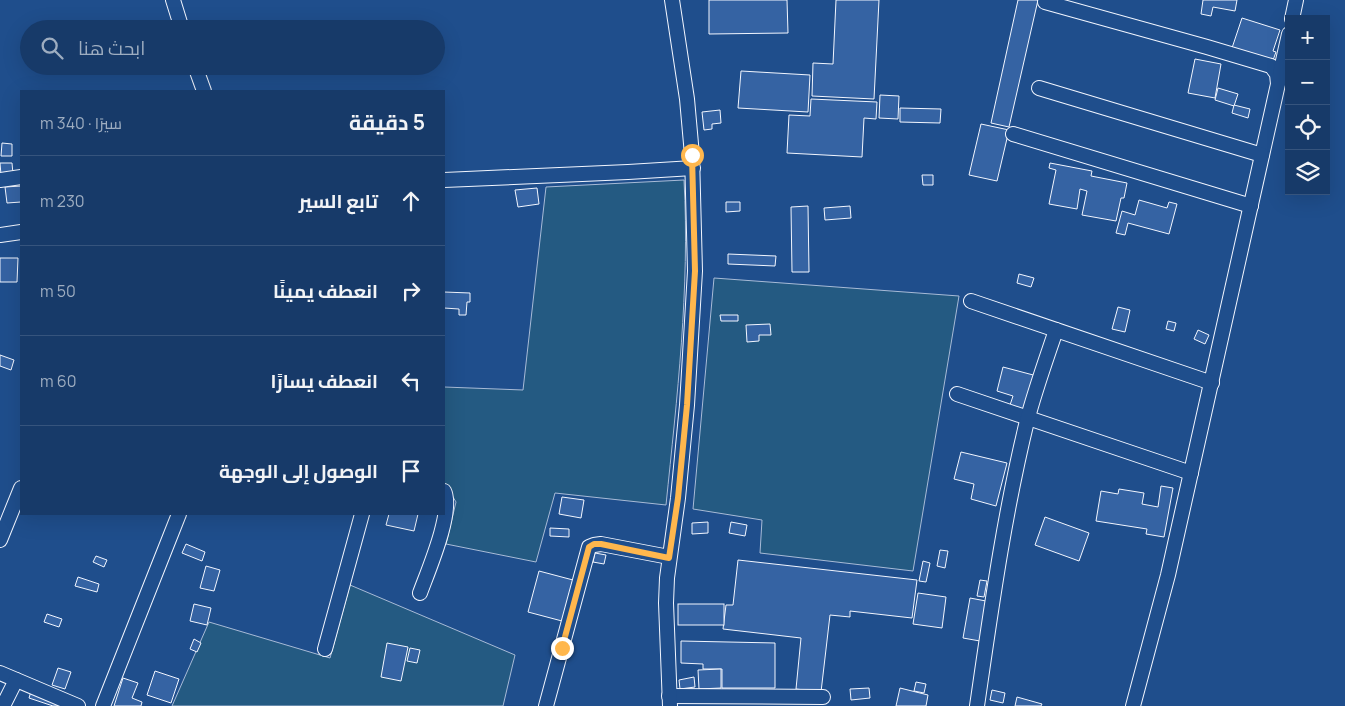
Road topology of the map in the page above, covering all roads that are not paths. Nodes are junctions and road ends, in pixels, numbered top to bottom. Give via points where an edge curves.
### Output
1 (173, 0) edge
2 (672, 0) edge
3 (1296, 0) edge
4 (1045, 2) dead end
5 (1293, 15) edge
6 (179, 20) edge
7 (1285, 52) edge
8 (198, 75) edge
9 (1278, 84) junction
10 (1039, 88) dead end
11 (204, 90) edge
12 (1013, 134) dead end
13 (1262, 155) junction
14 (693, 168) junction
15 (20, 177) edge
16 (0, 180) edge
17 (445, 180) edge
18 (1251, 206) junction
19 (20, 232) edge
20 (0, 235) edge
21 (971, 301) dead end
22 (1056, 330) junction
23 (1212, 383) junction
24 (957, 394) dead end
25 (1028, 418) junction
26 (1191, 473) junction
27 (20, 490) edge
28 (445, 495) edge
29 (180, 515) edge
30 (362, 515) edge
31 (445, 515) edge
32 (445, 515) edge
33 (0, 540) edge
34 (669, 558) junction
35 (420, 593) dead end
36 (325, 650) dead end
37 (0, 673) edge
38 (16, 680) junction
39 (823, 697) dead end
40 (670, 701) edge
41 (3, 706) edge
42 (78, 706) edge
43 (103, 706) edge
44 (546, 706) edge
45 (977, 706) edge
46 (1133, 706) edge

1 - 6 street
2 - 14 street via 687,99
3 - 5 street
4 - 9 street via 1271,66 1277,74
7 - 9 street
8 - 11 street
9 - 13 street
10 - 13 street
12 - 18 street
13 - 18 street
14 - 17 street
14 - 34 street via 695,271 687,405
15 - 16 street
18 - 23 street
19 - 20 street
21 - 22 street
22 - 23 street
22 - 25 street
23 - 26 street
24 - 25 street
25 - 26 street
25 - 45 street via 1005,522
26 - 46 street
27 - 33 street
28 - 31 street
29 - 43 street
30 - 36 street
32 - 35 street
34 - 40 street via 666,603
34 - 44 street via 601,544 589,547
37 - 38 street
38 - 41 street
38 - 42 street
39 - 40 street

